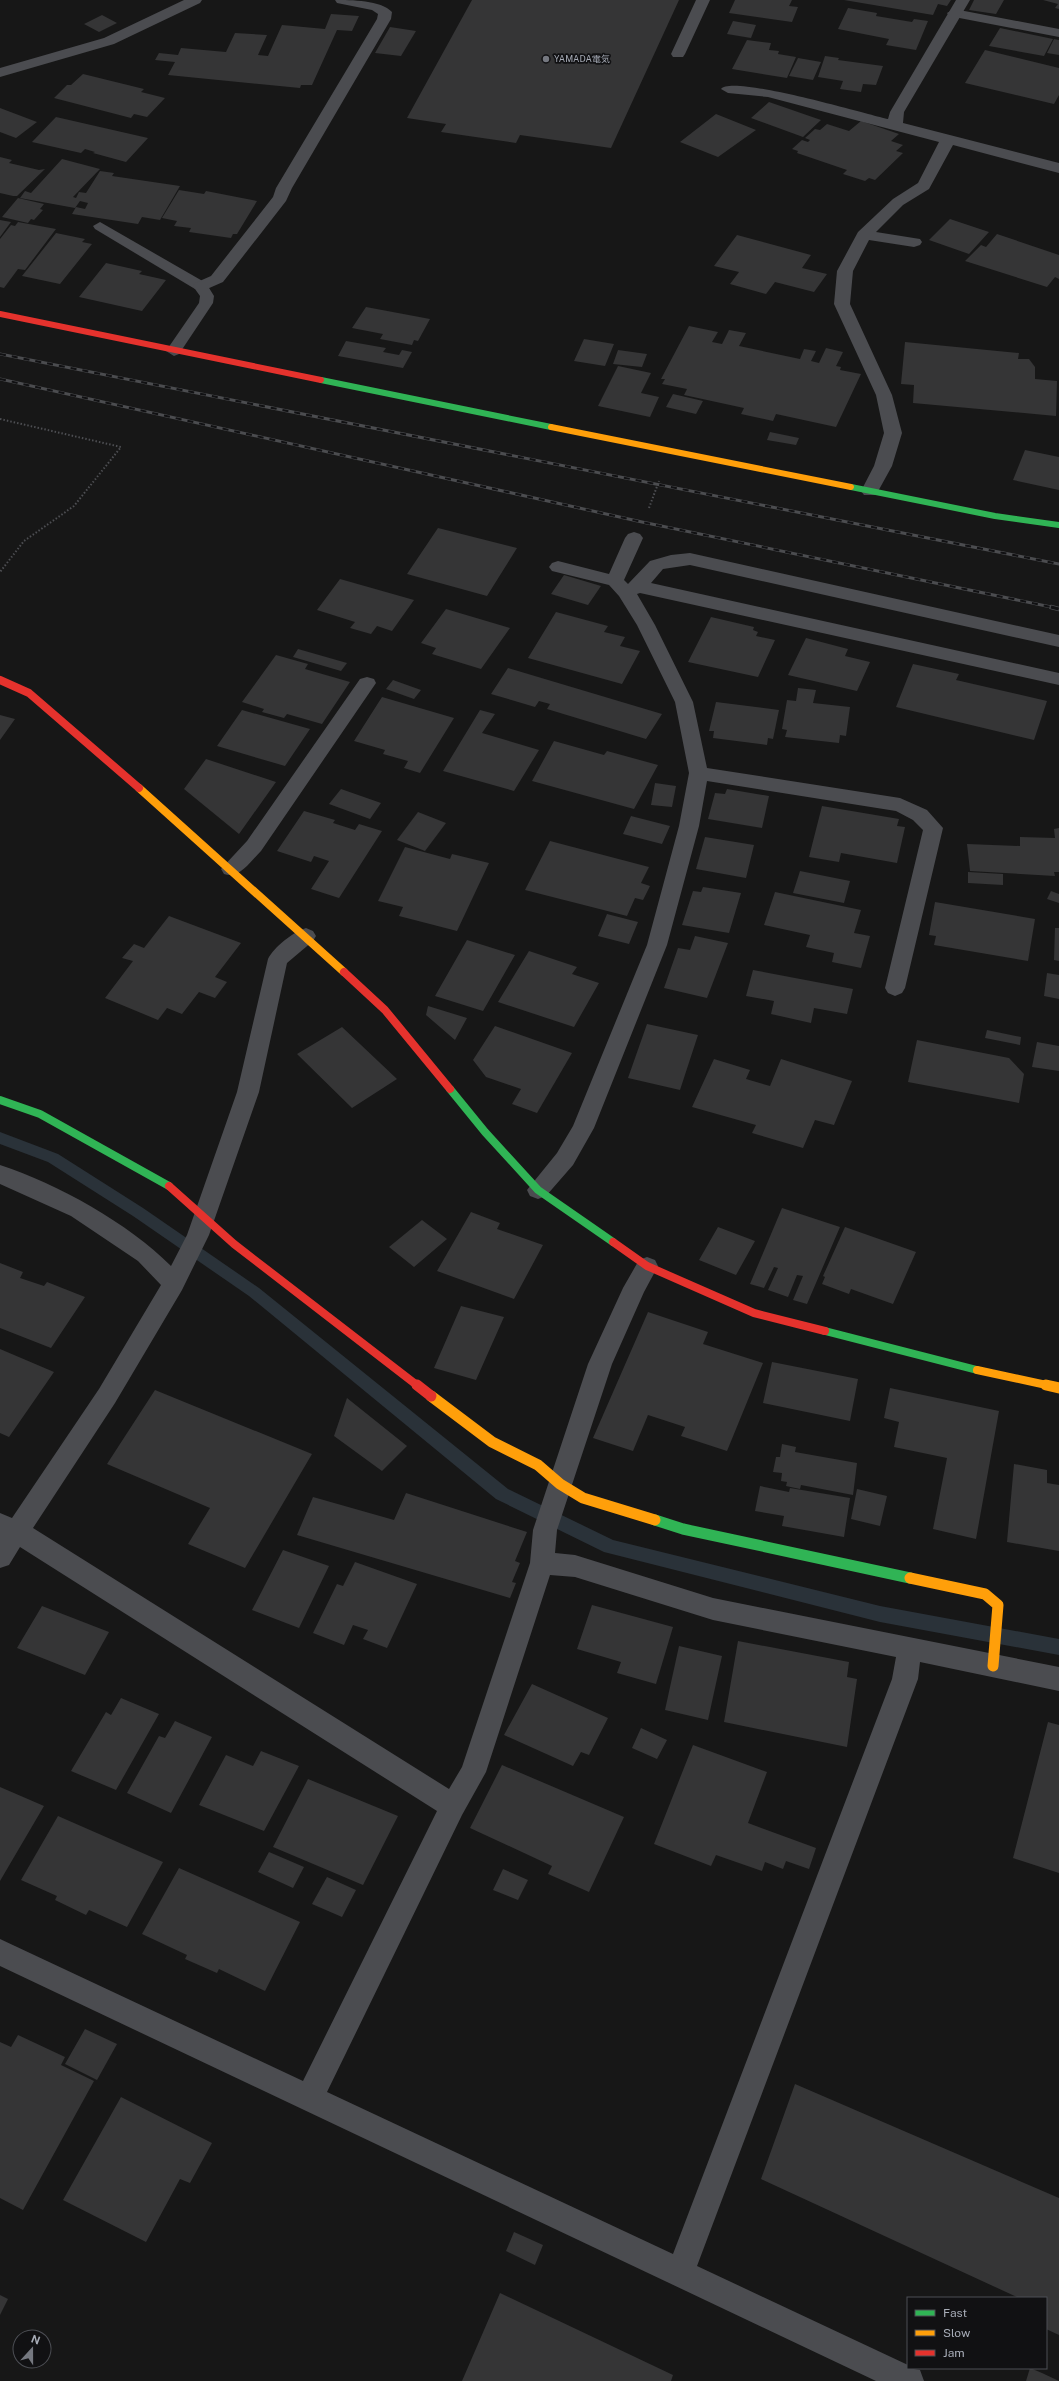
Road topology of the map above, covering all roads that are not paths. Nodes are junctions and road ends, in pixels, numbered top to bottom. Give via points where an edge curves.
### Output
1 (195, 0) edge
2 (342, 0) edge
3 (703, 0) edge
4 (963, 0) edge
5 (954, 13) junction
6 (1059, 33) edge
7 (678, 54) dead end
8 (0, 73) edge
9 (728, 89) dead end
10 (895, 126) junction
11 (948, 140) junction
12 (1059, 168) edge
13 (100, 226) dead end
14 (864, 235) junction
15 (914, 242) dead end
16 (201, 286) junction
17 (0, 314) edge
18 (174, 351) junction
19 (870, 491) junction
20 (1059, 525) edge
21 (634, 538) road end
22 (558, 567) dead end
23 (627, 586) junction
24 (1059, 641) edge
25 (1059, 679) edge
26 (0, 680) edge
27 (367, 683) dead end
28 (699, 773) junction
29 (231, 869) junction
30 (306, 936) junction
31 (895, 988) dead end
32 (0, 1100) edge
33 (0, 1174) edge
34 (538, 1190) junction
35 (201, 1226) junction
36 (647, 1266) junction
37 (174, 1284) junction
38 (1059, 1388) edge
39 (557, 1495) junction
40 (8, 1527) edge
41 (0, 1556) edge
42 (542, 1563) junction
43 (910, 1648) junction
44 (993, 1655) junction
45 (1059, 1679) edge
46 (453, 1806) junction
47 (0, 1952) edge
48 (309, 2099) junction
49 (680, 2273) junction
50 (909, 2381) edge

1 - 8 street via 109,41
2 - 16 street via 376,7 385,12 384,19 284,188 281,198 217,278
3 - 7 street
4 - 5 street
5 - 6 lane
5 - 10 street via 897,112
9 - 10 street via 768,93
10 - 11 street
11 - 12 street
11 - 14 street via 924,186 898,202
13 - 16 lane
14 - 15 street
14 - 19 street via 845,272 842,304 884,395 894,432 883,466
16 - 18 lane via 207,296 206,303
17 - 18 street
18 - 19 street
19 - 20 street via 995,516
21 - 23 street
22 - 23 street
23 - 24 street via 653,567 666,562 690,559
23 - 25 street
23 - 28 street via 684,702
26 - 29 street via 30,693
27 - 29 street via 254,846
28 - 31 street via 900,804 920,816 933,828
28 - 34 street via 690,826 657,945 583,1128 566,1159
29 - 30 street
30 - 34 street via 385,1010 485,1132
30 - 35 street via 278,959 248,1092
32 - 35 street via 40,1114 168,1185
33 - 37 street via 79,1210 146,1255
34 - 36 street
35 - 37 street
35 - 39 street via 234,1244 492,1442 538,1465
36 - 38 street via 754,1313 959,1366
36 - 39 street via 634,1288 600,1364
37 - 40 street via 107,1396
39 - 42 street via 545,1530
39 - 44 street via 583,1498 683,1529 985,1594 998,1605
40 - 41 street
40 - 46 street
42 - 43 street via 575,1566 713,1609
42 - 46 street via 473,1772
43 - 44 street
43 - 49 street via 905,1679
44 - 45 street
46 - 48 street
47 - 48 street
48 - 49 street
49 - 50 street

